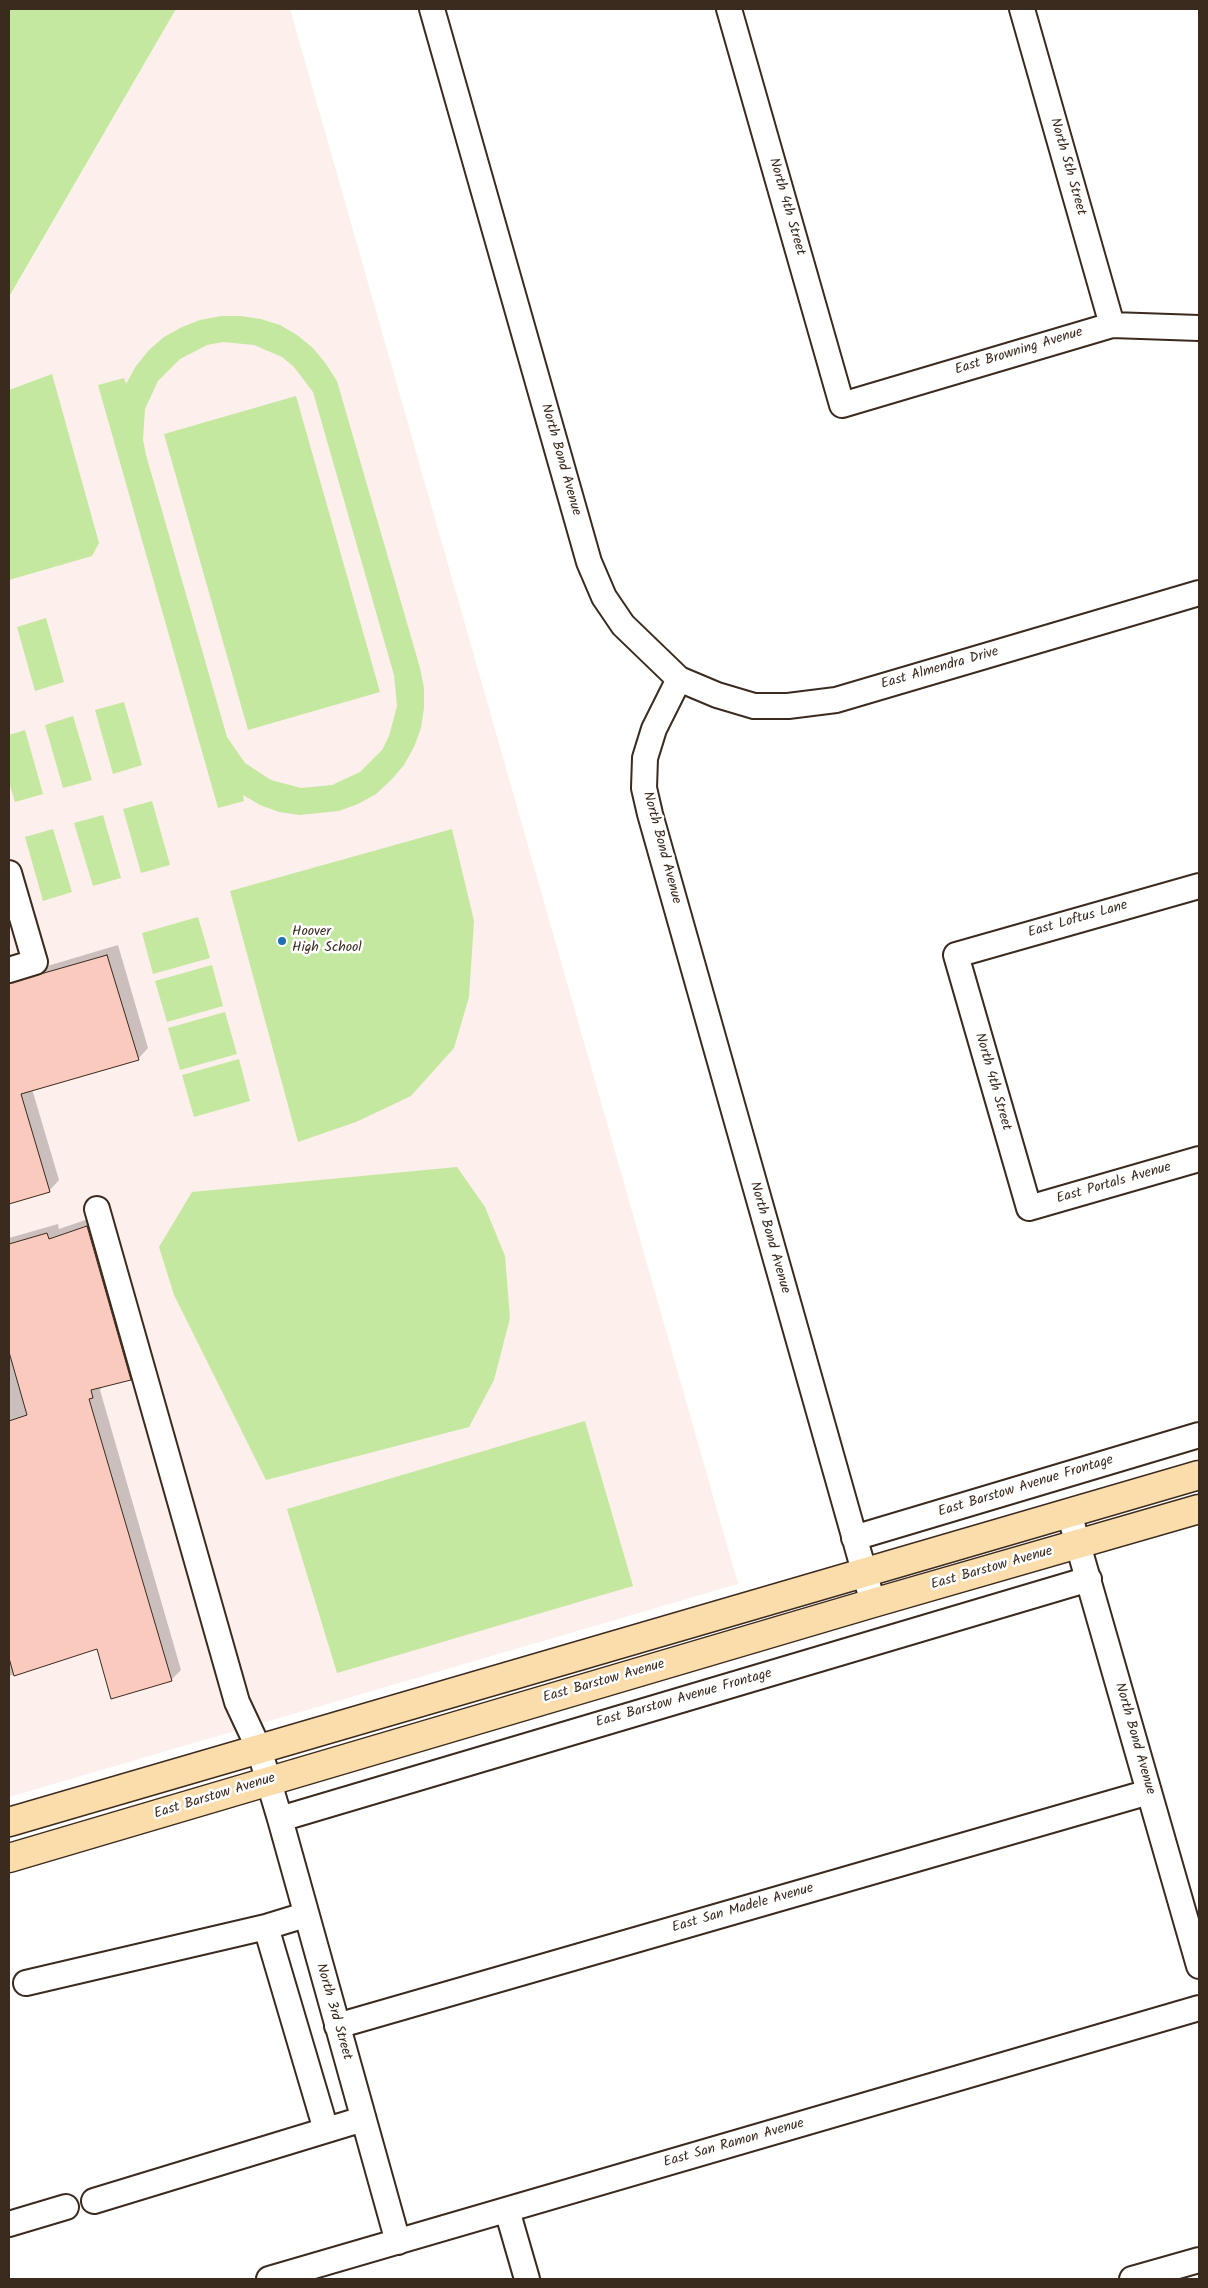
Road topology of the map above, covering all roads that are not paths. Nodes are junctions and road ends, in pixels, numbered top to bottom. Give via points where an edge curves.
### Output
1 (432, 9) edge
2 (729, 9) edge
3 (1022, 9) edge
4 (1112, 325) junction
5 (1199, 328) edge
6 (842, 405) joint
7 (1199, 593) edge
8 (679, 680) junction
9 (9, 873) edge
10 (1199, 886) edge
11 (956, 955) joint
12 (9, 970) edge
13 (1199, 1159) edge
14 (1029, 1208) joint
15 (98, 1209) dead end
16 (1199, 1435) edge
17 (1199, 1474) edge
18 (1199, 1509) edge
19 (1069, 1513) junction
20 (854, 1538) junction
21 (1078, 1544) junction
22 (864, 1572) junction
23 (1088, 1580) junction
24 (872, 1603) junction
25 (259, 1749) junction
26 (268, 1781) junction
27 (1149, 1792) junction
28 (280, 1819) junction
29 (9, 1822) edge
30 (9, 1858) edge
31 (306, 1915) junction
32 (266, 1927) junction
33 (1199, 1966) edge
34 (26, 1983) dead end
35 (1199, 2008) edge
36 (337, 2026) junction
37 (363, 2120) junction
38 (326, 2130) junction
39 (94, 2201) dead end
40 (66, 2207) dead end
41 (507, 2210) junction
42 (9, 2224) edge
43 (398, 2242) junction
44 (1199, 2260) edge
45 (278, 2278) edge
46 (527, 2279) edge
47 (1132, 2279) edge

1 - 8 street, North Bond Avenue via 589,562 604,597 623,625
2 - 6 street, North 4th Street
3 - 4 street, North 5th Street
4 - 5 street, East Browning Avenue
4 - 6 street, East Browning Avenue
7 - 8 street, East Almendra Drive via 836,700 754,706
8 - 20 street, North Bond Avenue via 654,729 645,758 644,788
9 - 12 street via 35,962
10 - 11 street, East Loftus Lane
11 - 14 street, North 4th Street
13 - 14 street, East Portals Avenue
15 - 25 street, North 3rd Street via 237,1702
16 - 20 street, East Barstow Avenue Frontage
17 - 19 main road
18 - 21 main road, East Barstow Avenue
19 - 21 street, North Bond Avenue
19 - 22 main road
20 - 22 street, North Bond Avenue
21 - 23 street, North Bond Avenue
21 - 24 main road, East Barstow Avenue
22 - 24 street, North Bond Avenue
22 - 25 main road
23 - 27 street, North Bond Avenue
23 - 28 street, East Barstow Avenue Frontage
24 - 26 main road, East Barstow Avenue
25 - 26 street, North 3rd Street
25 - 29 main road
26 - 28 street, North 3rd Street
26 - 30 main road, East Barstow Avenue
27 - 33 street, North Bond Avenue
27 - 36 street, East San Madele Avenue
28 - 31 street, North 3rd Street
31 - 32 street
31 - 36 street, North 3rd Street
32 - 34 street
32 - 38 street
35 - 41 street, East San Ramon Avenue
36 - 37 street, North 3rd Street
37 - 38 street
37 - 43 street, North 3rd Street
38 - 39 street
40 - 42 street
41 - 43 street, East San Ramon Avenue
41 - 46 street
43 - 45 street, East San Ramon Avenue
44 - 47 street

